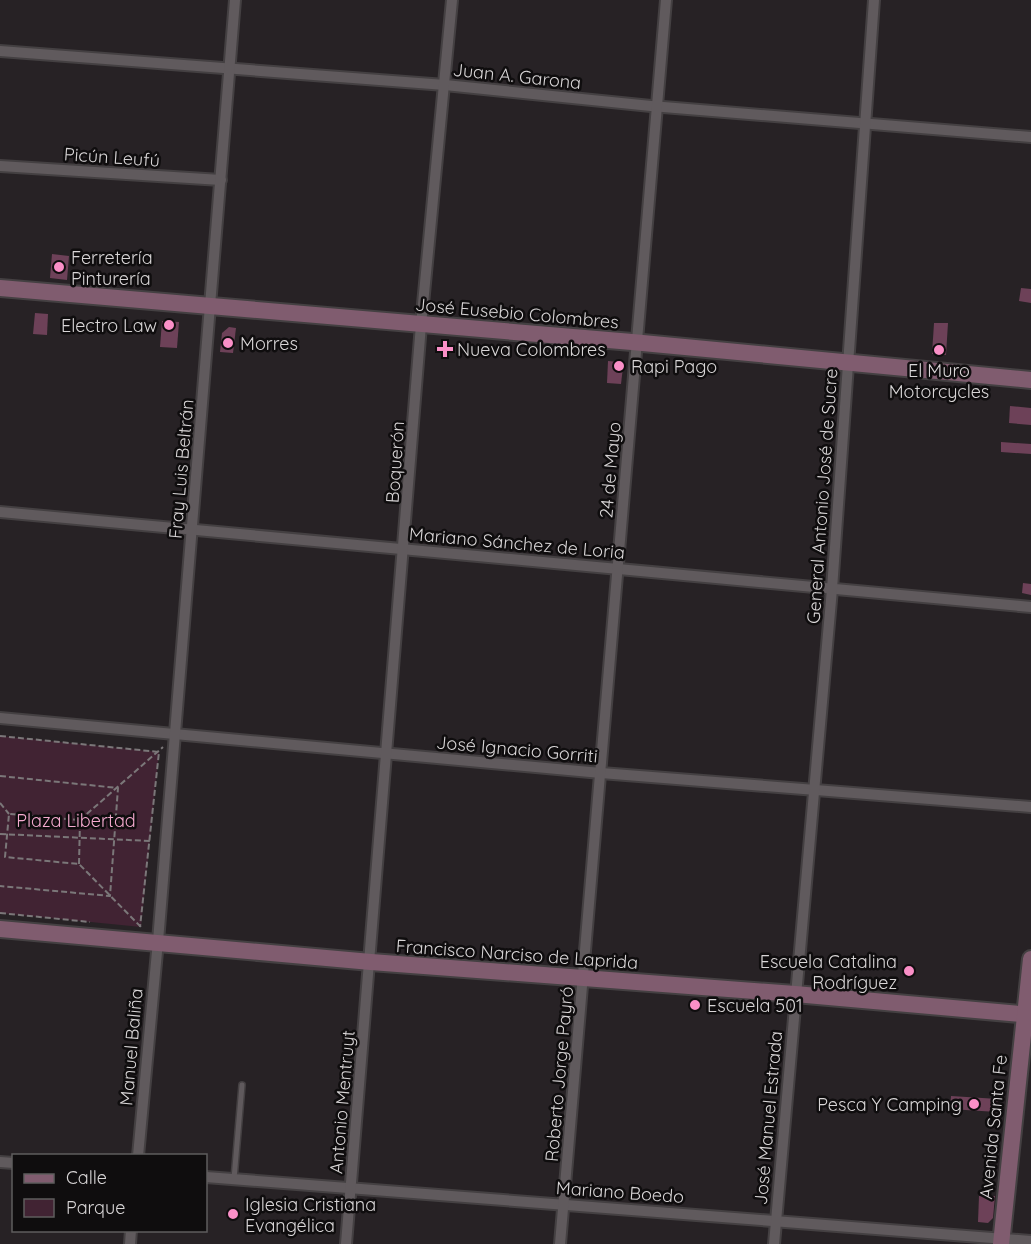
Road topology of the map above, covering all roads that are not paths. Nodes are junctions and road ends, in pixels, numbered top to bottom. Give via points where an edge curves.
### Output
1 (236, 0) edge
2 (452, 0) edge
3 (666, 0) edge
4 (874, 0) edge
5 (0, 51) edge
6 (229, 70) junction
7 (445, 85) junction
8 (657, 106) junction
9 (865, 124) junction
10 (1031, 137) edge
11 (0, 166) edge
12 (221, 180) junction
13 (0, 288) edge
14 (210, 307) junction
15 (422, 325) junction
16 (637, 343) junction
17 (849, 363) junction
18 (1031, 380) edge
19 (0, 512) edge
20 (192, 530) junction
21 (405, 549) junction
22 (619, 569) junction
23 (832, 589) junction
24 (1031, 607) edge
25 (0, 718) edge
26 (176, 733) junction
27 (388, 753) junction
28 (601, 773) junction
29 (814, 788) junction
30 (1031, 807) edge
31 (0, 929) edge
32 (158, 941) junction
33 (1031, 959) edge
34 (371, 962) junction
35 (585, 979) junction
36 (795, 994) junction
37 (1028, 1015) edge
38 (242, 1085) dead end
39 (138, 1154) edge
40 (207, 1177) edge
41 (234, 1179) junction
42 (351, 1188) junction
43 (563, 1205) junction
44 (776, 1221) junction
45 (1001, 1241) edge
46 (1031, 1241) edge
47 (346, 1244) edge
48 (560, 1244) edge
49 (774, 1244) edge

1 - 6 street, Fray Luis Beltrán
2 - 7 street, Boquerón
3 - 8 street, 24 de Mayo
4 - 9 street, General Antonio José de Sucre
5 - 6 street, Juan A. Garona
6 - 7 street, Juan A. Garona
6 - 12 street, Fray Luis Beltrán
7 - 8 street, Juan A. Garona
7 - 15 street, Boquerón
8 - 9 street, Juan A. Garona
8 - 16 street, 24 de Mayo
9 - 10 street, Juan A. Garona
9 - 17 street, General Antonio José de Sucre
11 - 12 street, Picún Leufú
12 - 14 street, Fray Luis Beltrán
13 - 14 street, José Eusebio Colombres
14 - 15 street, José Eusebio Colombres
14 - 20 street, Fray Luis Beltrán
15 - 16 street, José Eusebio Colombres
15 - 21 street, Boquerón
16 - 17 street, José Eusebio Colombres
16 - 22 street, 24 de Mayo
17 - 18 street, José Eusebio Colombres
17 - 23 street, General Antonio José de Sucre
19 - 20 street, Mariano Sánchez de Loria
20 - 21 street, Mariano Sánchez de Loria
20 - 26 street, Fray Luis Beltrán
21 - 22 street, Mariano Sánchez de Loria
21 - 27 street, Boquerón
22 - 23 street, Mariano Sánchez de Loria
22 - 28 street, 24 de Mayo
23 - 24 street, Mariano Sánchez de Loria
23 - 29 street, General Antonio José de Sucre
25 - 26 street, José Ignacio Gorriti
26 - 27 street, José Ignacio Gorriti
26 - 32 street, Fray Luis Beltrán
27 - 28 street, José Ignacio Gorriti
27 - 34 street, Boquerón
28 - 29 street, José Ignacio Gorriti
28 - 35 street, 24 de Mayo
29 - 30 street, José Ignacio Gorriti
29 - 36 street, General Antonio José de Sucre
31 - 32 street, Francisco Narciso de Laprida
32 - 34 street, Francisco Narciso de Laprida
32 - 39 street, Manuel Baliña
33 - 37 street, Avenida Santa Fe
34 - 35 street, Francisco Narciso de Laprida
34 - 42 street, Antonio Mentruyt
35 - 36 street, Francisco Narciso de Laprida
35 - 43 street, Roberto Jorge Payró
36 - 37 street, Francisco Narciso de Laprida
36 - 44 street, José Manuel Estrada
37 - 45 street, Avenida Santa Fe
38 - 41 lane
40 - 41 street, Mariano Boedo
41 - 42 street, Mariano Boedo
42 - 43 street, Mariano Boedo
42 - 47 street, Antonio Mentruyt
43 - 44 street, Mariano Boedo
43 - 48 street, Roberto Jorge Payró
44 - 45 street, Mariano Boedo
44 - 49 street, José Manuel Estrada
45 - 46 street, Mariano Boedo

